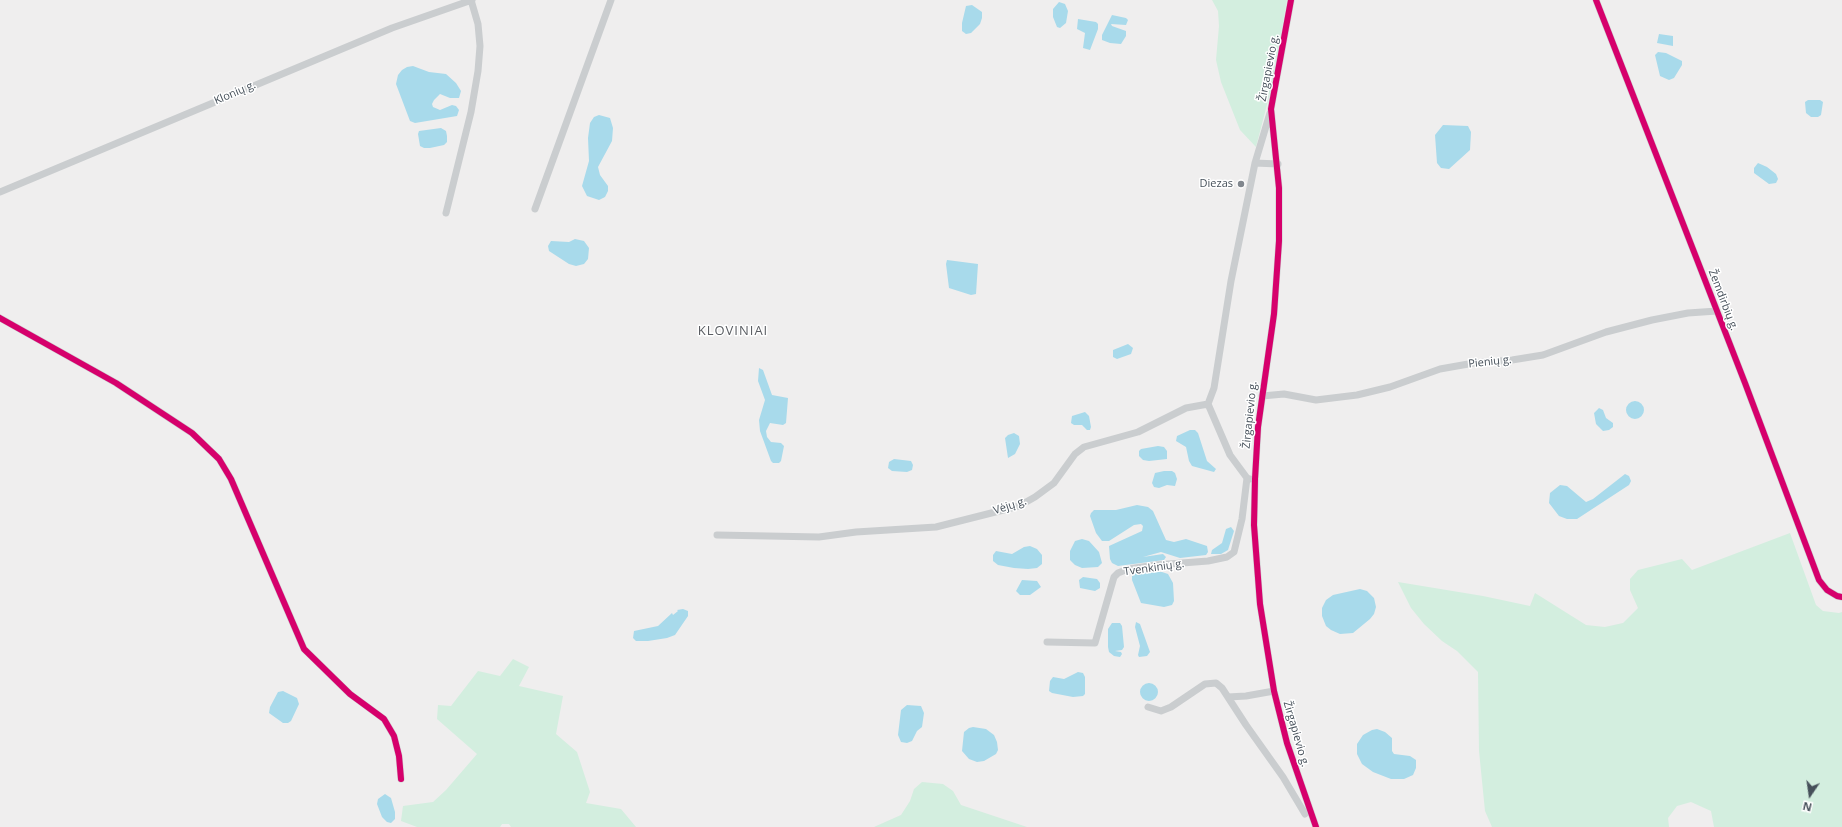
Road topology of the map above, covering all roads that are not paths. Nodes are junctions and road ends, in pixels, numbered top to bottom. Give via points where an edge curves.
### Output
1 (471, 0) edge
2 (611, 0) edge
3 (1291, 0) edge
4 (1596, 0) edge
5 (1271, 110) junction
6 (1255, 163) junction
7 (1278, 164) junction
8 (0, 192) edge
9 (535, 209) dead end
10 (446, 213) dead end
11 (1717, 310) junction
12 (0, 318) edge
13 (1262, 396) junction
14 (1208, 404) junction
15 (1247, 478) junction
16 (1255, 479) junction
17 (717, 534) dead end
18 (1842, 597) edge
19 (1047, 642) dead end
20 (1274, 691) junction
21 (1228, 697) junction
22 (1148, 707) dead end
23 (401, 779) dead end
24 (1305, 814) dead end
25 (1316, 827) edge

1 - 8 street, Klonių g. via 392,28
1 - 10 street via 478,24 478,71 471,112
2 - 9 street
3 - 5 street, Žirgapievio g.
4 - 11 street, Žemdirbių g.
5 - 6 street
5 - 7 street, Žirgapievio g.
6 - 7 street
6 - 14 street via 1231,281 1214,388
7 - 13 street, Žirgapievio g. via 1279,226 1274,314
11 - 13 street, Pienių g. via 1652,320 1606,332 1543,355 1474,362 1440,369 1390,387 1357,395 1316,400 1284,394
11 - 18 street, Žemdirbių g. via 1819,580 1827,590
12 - 23 street via 116,383 192,433 218,459 231,479 304,649 350,694 384,719 394,736
13 - 16 street, Žirgapievio g.
14 - 15 street via 1230,455
14 - 17 street, Vėjų g. via 1186,408 1138,432 1084,446 1054,482 1019,506 936,527 819,537
15 - 16 street
15 - 19 street, Tvenkinių g. via 1242,520 1234,552 1227,557 1208,561 1156,565 1118,573 1114,578 1095,643
16 - 20 street, Žirgapievio g. via 1254,525 1258,579
20 - 21 street
20 - 25 street, Žirgapievio g. via 1287,743
21 - 22 street via 1222,688 1211,682 1188,694 1171,707 1160,711
21 - 24 street via 1284,777

